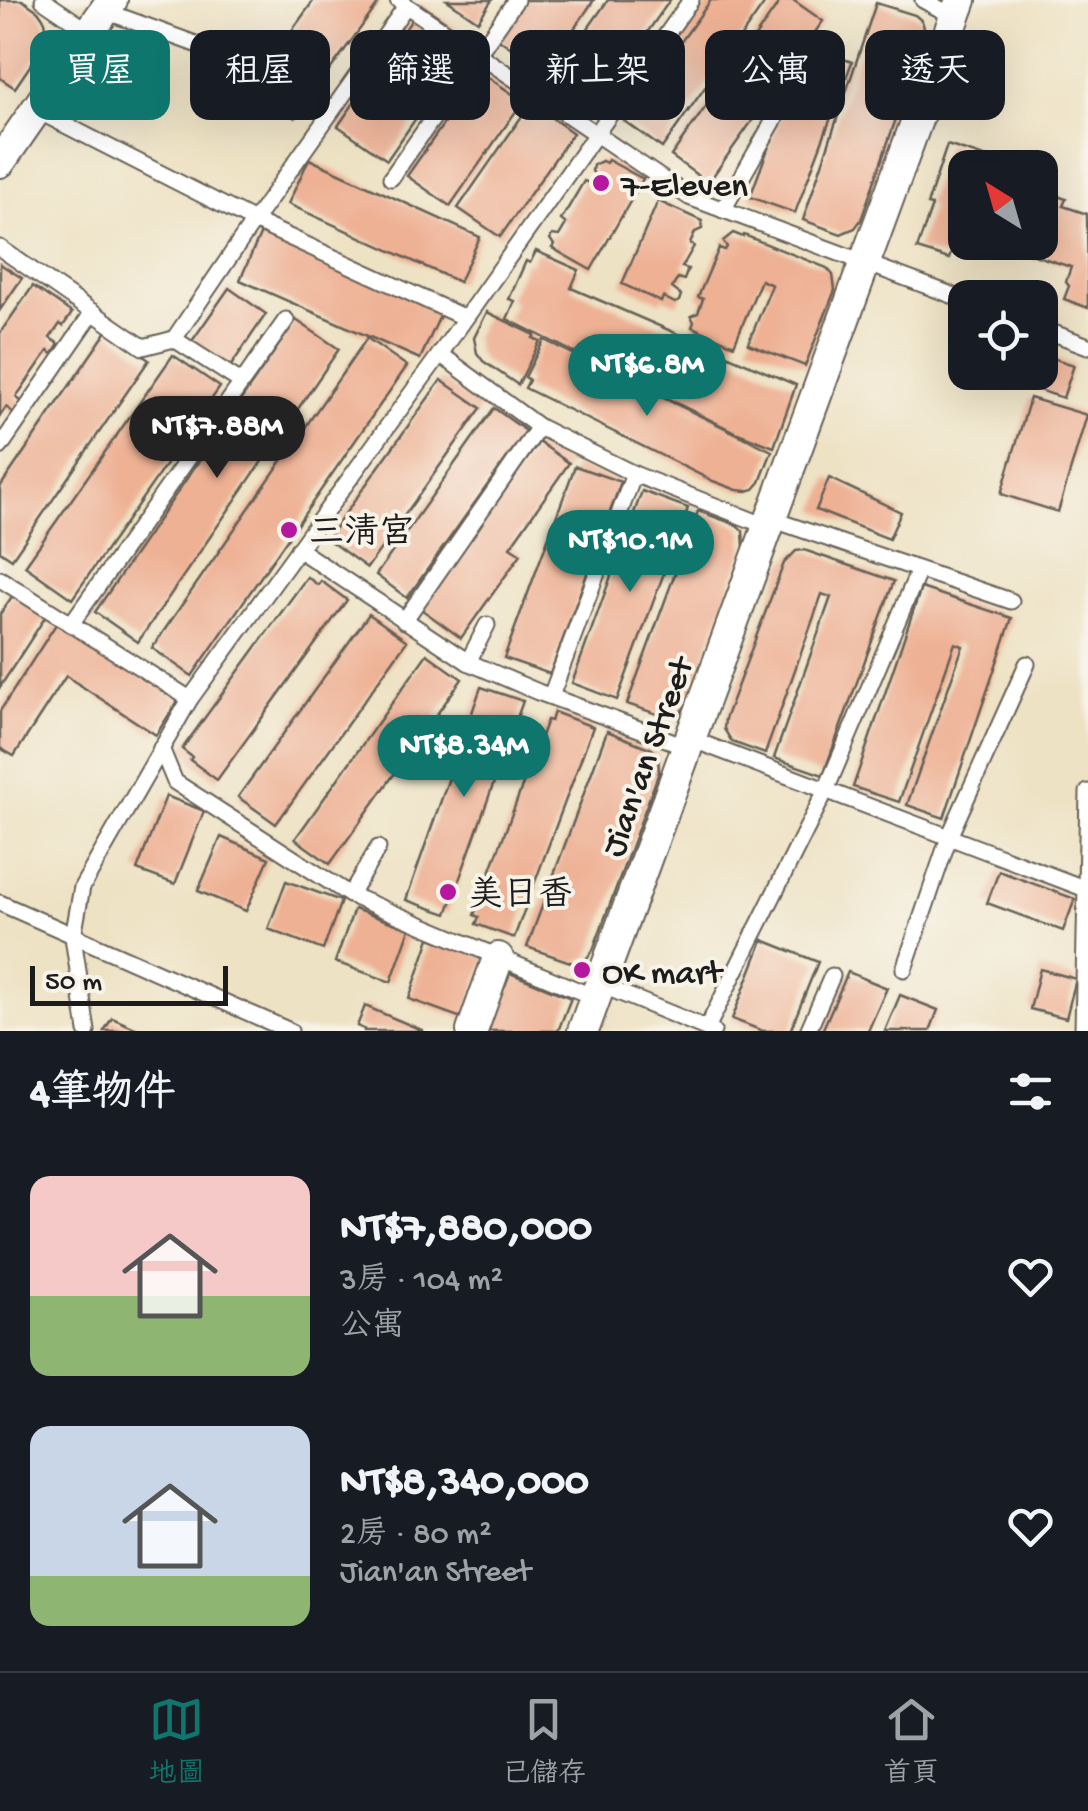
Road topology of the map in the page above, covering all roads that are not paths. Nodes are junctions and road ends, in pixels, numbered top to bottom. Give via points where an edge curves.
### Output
1 (44, 0) edge
2 (516, 0) edge
3 (690, 0) edge
4 (924, 0) edge
5 (402, 3) edge
6 (958, 8) edge
7 (102, 14) edge
8 (442, 30) edge
9 (490, 37) edge
10 (190, 44) edge
11 (490, 62) edge
12 (30, 119) edge
13 (56, 120) edge
14 (432, 120) edge
15 (774, 120) edge
16 (595, 133) junction
17 (0, 162) edge
18 (391, 178) dead end
19 (723, 210) junction
20 (254, 220) junction
21 (0, 248) edge
22 (866, 263) junction
23 (948, 294) edge
24 (93, 312) junction
25 (464, 318) junction
26 (286, 320) dead end
27 (1058, 335) edge
28 (174, 339) junction
29 (1088, 346) edge
30 (440, 354) junction
31 (242, 382) junction
32 (540, 427) junction
33 (0, 447) edge
34 (634, 474) junction
35 (770, 523) junction
36 (298, 549) junction
37 (918, 570) junction
38 (0, 579) edge
39 (1010, 602) dead end
40 (404, 621) junction
41 (71, 624) junction
42 (488, 625) dead end
43 (468, 662) junction
44 (1027, 664) dead end
45 (552, 696) junction
46 (190, 700) junction
47 (690, 743) junction
48 (161, 748) junction
49 (826, 790) junction
50 (1088, 792) edge
51 (949, 837) junction
52 (378, 848) dead end
53 (1087, 860) edge
54 (1086, 889) edge
55 (350, 895) junction
56 (0, 903) edge
57 (73, 936) junction
58 (498, 958) junction
59 (904, 970) dead end
60 (832, 976) dead end
61 (599, 992) junction
62 (710, 1030) edge
63 (87, 1031) edge
64 (290, 1031) edge
65 (472, 1031) edge
66 (583, 1031) edge
67 (808, 1031) edge
68 (1083, 1031) edge

1 - 7 lane
2 - 9 lane
3 - 16 lane
4 - 6 lane
5 - 8 lane
5 - 20 lane
6 - 22 street, Jian'an Street
7 - 10 lane
11 - 16 lane
12 - 17 street
13 - 20 lane
14 - 18 lane
15 - 19 lane
16 - 19 lane via 689,197
16 - 25 lane
19 - 22 lane
20 - 25 lane
20 - 28 lane
21 - 24 lane
22 - 23 lane
22 - 35 street, Jian'an Street
24 - 28 lane via 143,347
24 - 33 lane
25 - 30 lane
26 - 31 lane
27 - 29 lane
28 - 31 lane
30 - 32 lane
30 - 36 lane
31 - 41 lane
32 - 34 lane
32 - 40 lane
34 - 35 lane
34 - 45 lane
35 - 37 lane
35 - 47 street, Jian'an Street
36 - 40 lane
36 - 46 lane
37 - 39 lane
37 - 49 lane
38 - 41 lane
40 - 43 lane
41 - 46 lane
42 - 43 lane
43 - 45 lane
44 - 51 lane
45 - 47 lane
46 - 48 lane
47 - 49 lane
47 - 61 street, Jian'an Street
48 - 55 lane via 176,782
48 - 57 lane via 82,888
49 - 51 lane
49 - 62 lane
50 - 53 lane
51 - 54 lane
51 - 59 lane
52 - 55 lane
53 - 54 lane
54 - 68 lane
55 - 58 lane
56 - 57 lane
57 - 63 lane
57 - 64 lane
58 - 61 lane
58 - 65 street
60 - 67 lane
61 - 62 lane
61 - 66 street, Jian'an Street

